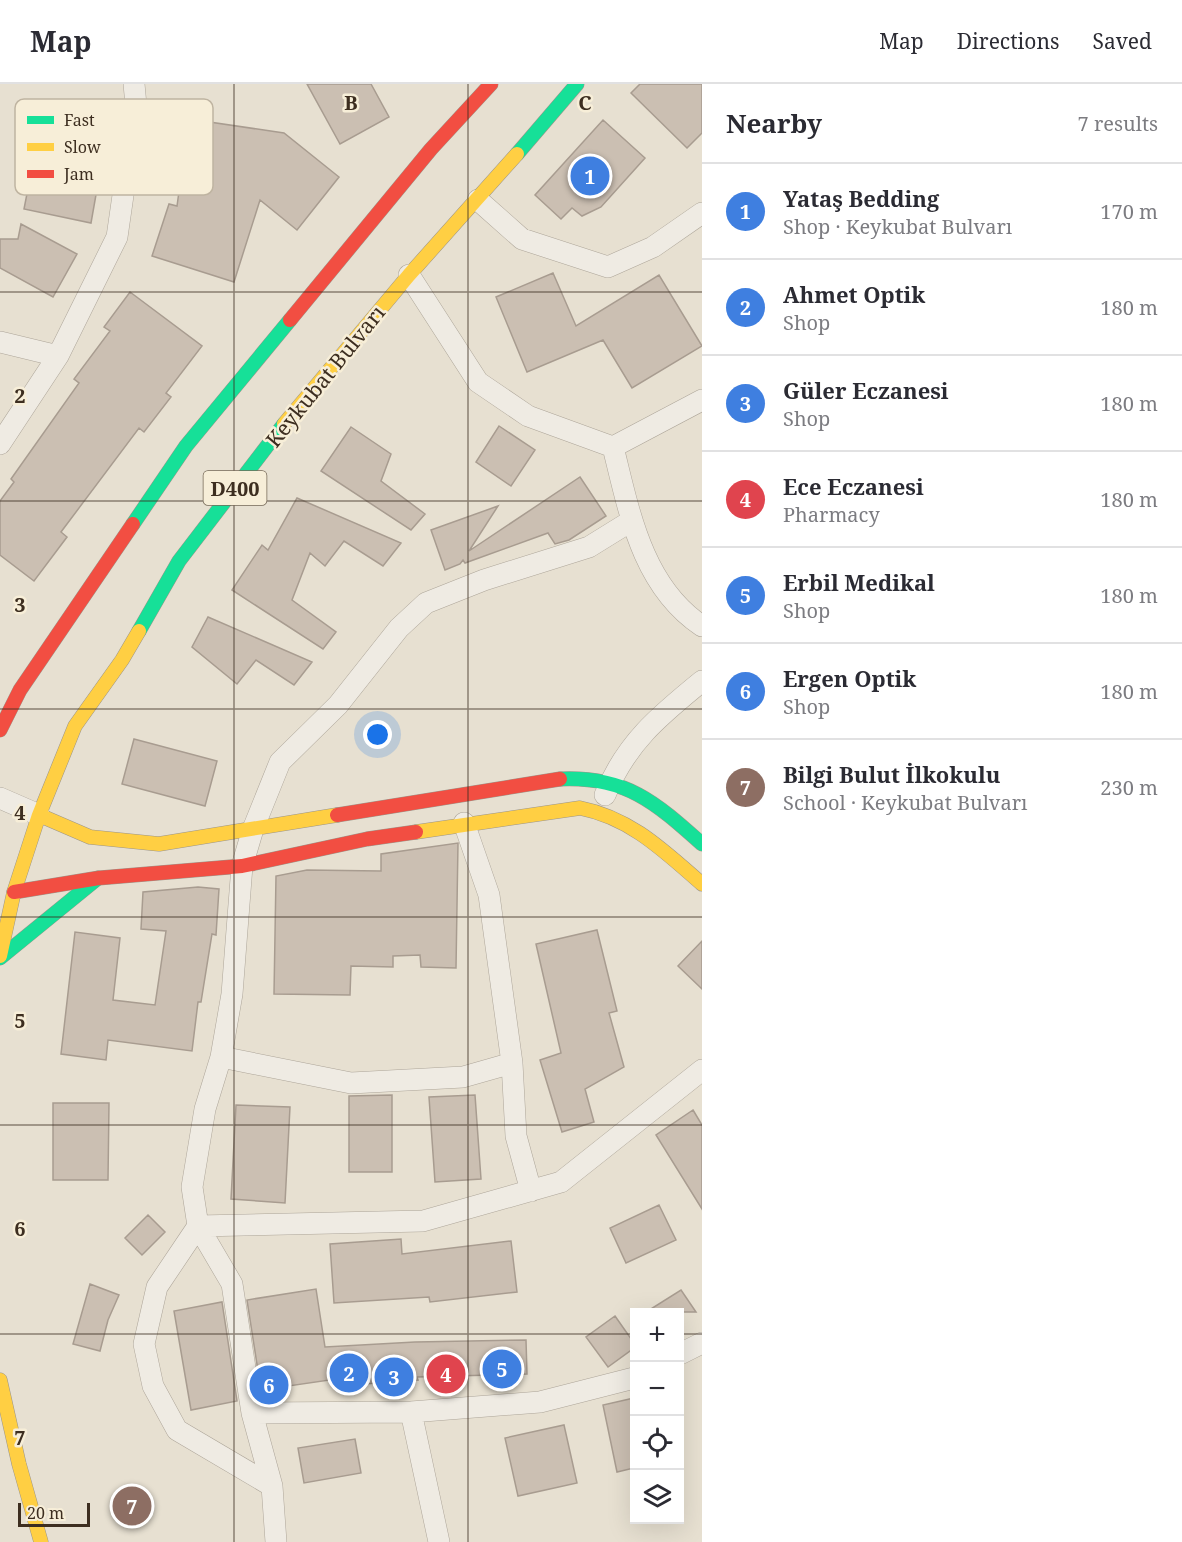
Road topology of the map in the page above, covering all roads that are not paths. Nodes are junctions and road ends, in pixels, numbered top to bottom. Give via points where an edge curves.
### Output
1 (134, 84) edge
2 (491, 84) edge
3 (577, 84) edge
4 (135, 99) edge
5 (123, 195) edge
6 (478, 200) junction
7 (702, 213) edge
8 (409, 275) junction
9 (0, 342) edge
10 (58, 356) junction
11 (702, 400) edge
12 (0, 444) edge
13 (613, 447) junction
14 (631, 521) junction
15 (702, 626) edge
16 (702, 681) edge
17 (20, 690) junction
18 (0, 701) edge
19 (0, 730) edge
20 (611, 780) junction
21 (0, 798) edge
22 (599, 809) junction
23 (39, 815) junction
24 (464, 823) junction
25 (253, 829) junction
26 (702, 844) edge
27 (242, 866) junction
28 (99, 878) junction
29 (702, 884) edge
30 (7, 890) edge
31 (0, 957) edge
32 (221, 1057) junction
33 (512, 1063) junction
34 (702, 1070) edge
35 (531, 1191) junction
36 (198, 1226) junction
37 (702, 1342) edge
38 (684, 1352) edge
39 (630, 1379) edge
40 (0, 1380) edge
41 (411, 1412) junction
42 (252, 1413) junction
43 (272, 1486) junction
44 (41, 1542) edge
45 (276, 1542) edge
46 (439, 1542) edge

1 - 4 street
2 - 17 main road, D400 via 430,149 186,446
3 - 6 main road, Keykubat Bulvarı / D400
5 - 10 street via 117,237
6 - 7 street via 522,239 608,267 653,247
6 - 8 main road, Keykubat Bulvarı / D400
8 - 13 street via 477,382 528,416
8 - 23 main road, Keykubat Bulvarı / D400 via 284,424 179,561 122,660 75,726
9 - 10 street
10 - 12 street
11 - 13 street
13 - 14 street
14 - 15 street via 658,579 674,601
14 - 25 street via 589,547 426,603 399,628 339,705 280,762
16 - 20 street via 661,714 636,741
17 - 18 street
17 - 19 main road, D400
20 - 22 street
20 - 25 main road via 561,779
20 - 26 main road via 654,800
21 - 23 street
22 - 24 main road
22 - 29 main road via 637,829
23 - 25 main road via 90,837 159,844
23 - 30 main road, Keykubat Bulvarı / D400
24 - 27 main road
24 - 33 street via 489,895
25 - 27 street
27 - 28 main road
27 - 32 street via 232,994
28 - 30 main road
28 - 31 main road
30 - 31 main road, Keykubat Bulvarı / D400
32 - 33 street via 351,1083 463,1077
32 - 36 street via 205,1109 192,1186
33 - 35 street via 516,1136
34 - 35 street via 561,1182
35 - 36 street via 423,1221
36 - 42 street via 231,1284
36 - 43 street via 157,1287 144,1344 153,1386 177,1430
37 - 38 street
39 - 41 street via 540,1402
40 - 44 main road
41 - 42 street
41 - 46 street
42 - 43 street
43 - 45 street

